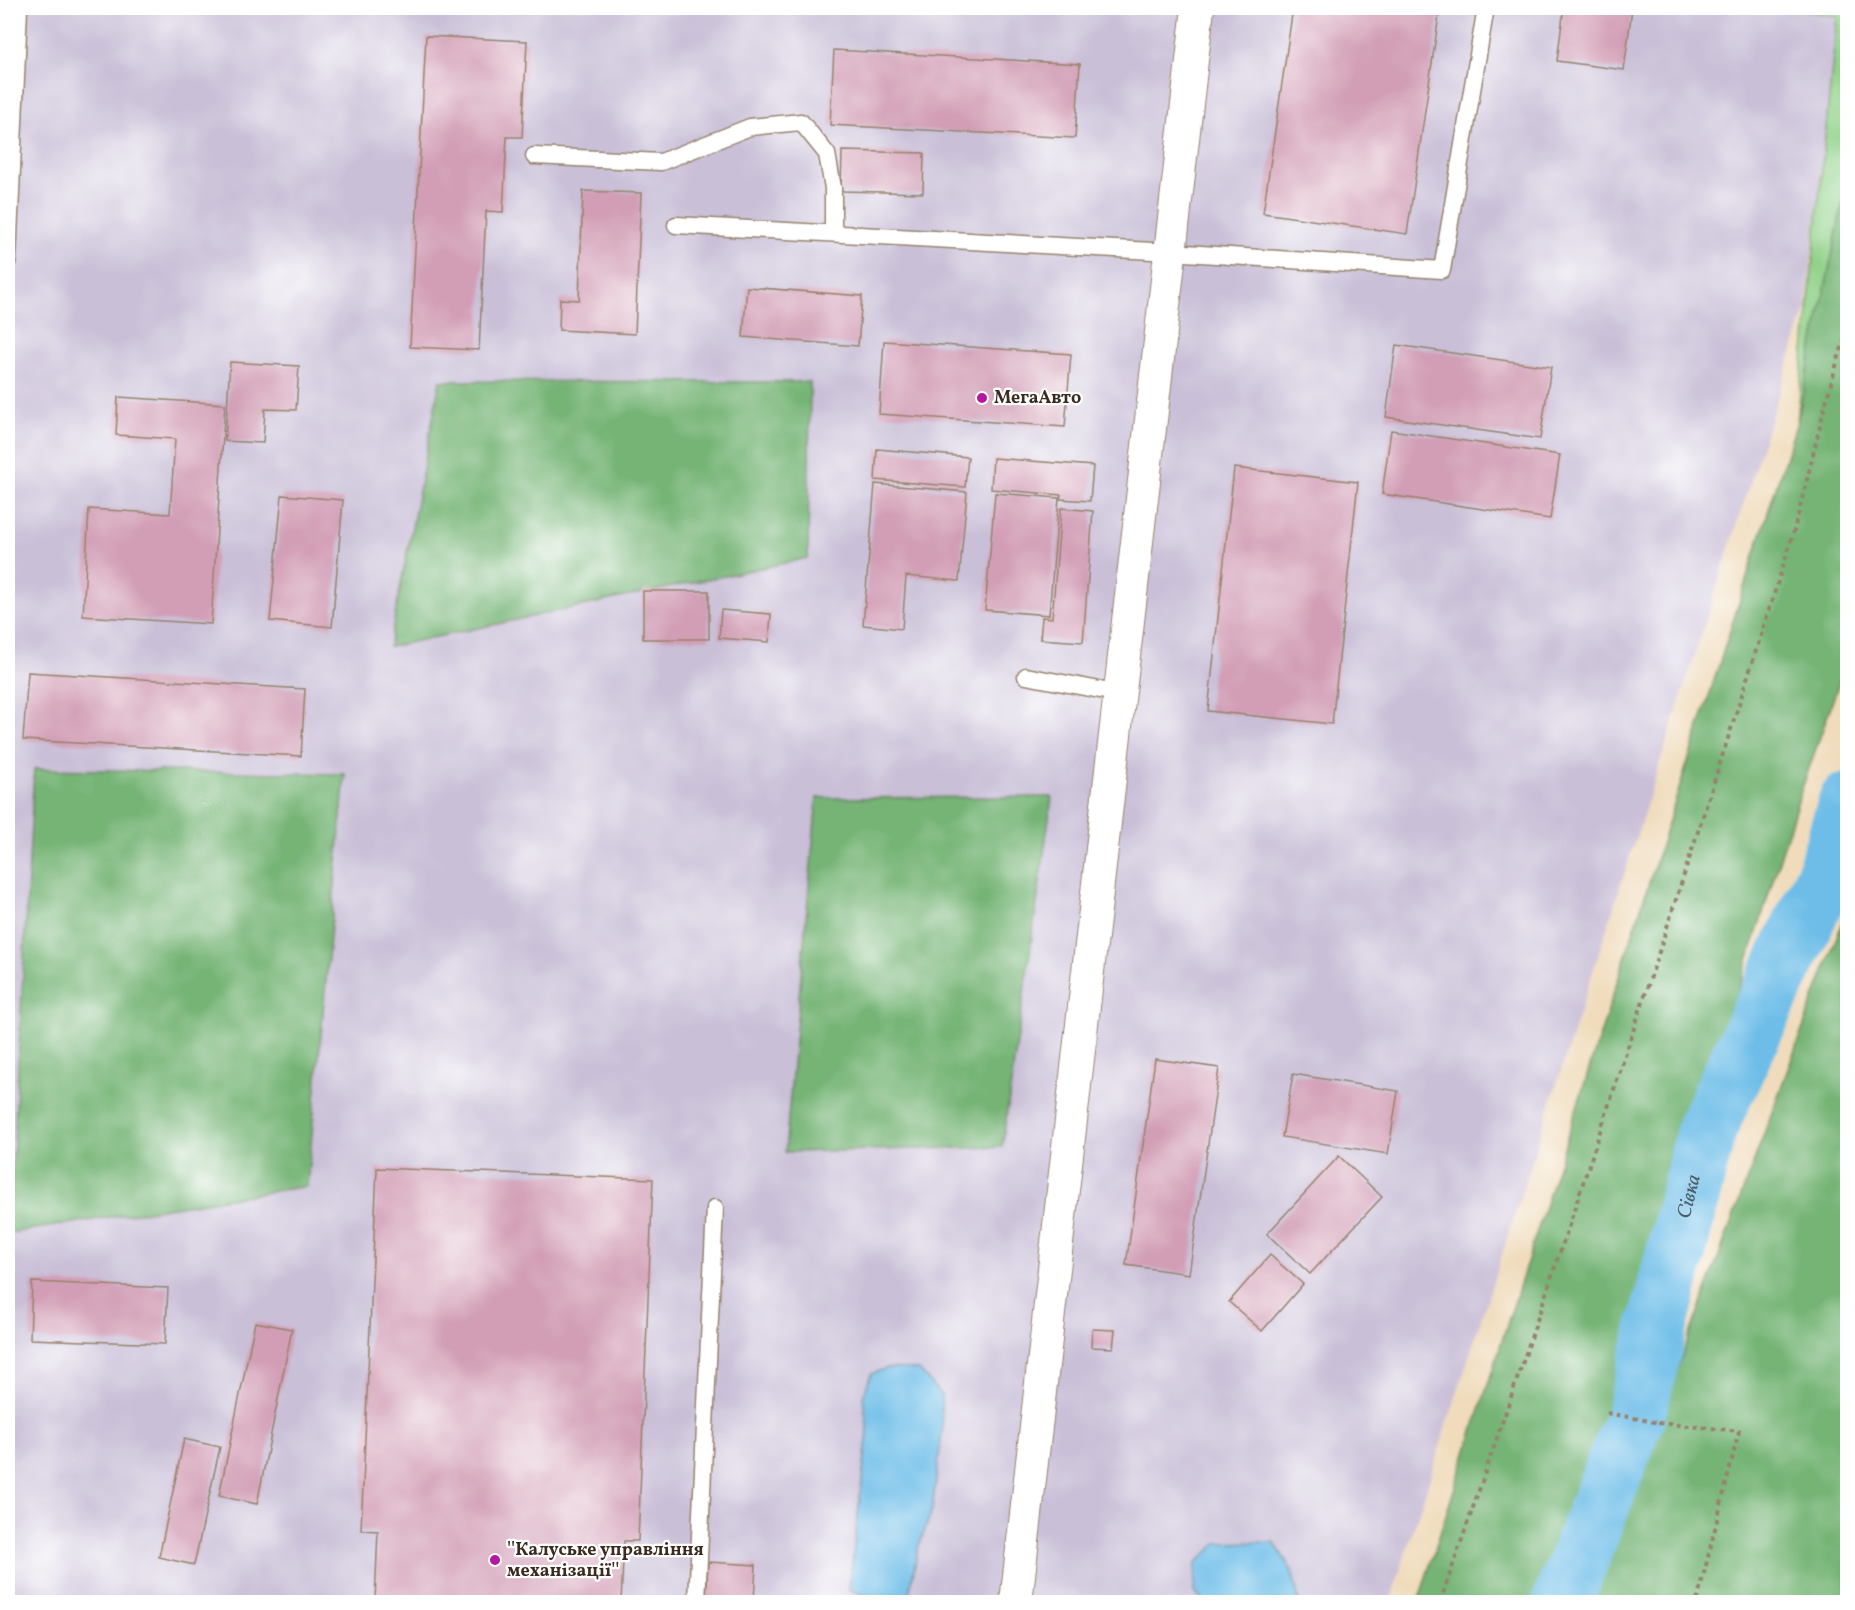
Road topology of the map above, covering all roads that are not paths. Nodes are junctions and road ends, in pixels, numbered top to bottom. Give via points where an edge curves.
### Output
1 (19, 8) edge
2 (1198, 8) edge
3 (1485, 13) dead end
4 (534, 156) dead end
5 (676, 225) dead end
6 (833, 234) junction
7 (1171, 252) junction
8 (8, 261) edge
9 (1026, 676) dead end
10 (1121, 694) junction
11 (715, 1208) dead end
12 (697, 1602) edge
13 (1016, 1602) edge

1 - 8 lane
2 - 7 street
3 - 7 lane via 1442,270
4 - 6 lane via 661,162 750,127 801,122 827,154 833,188
5 - 6 lane
6 - 7 lane
7 - 10 street
9 - 10 lane
10 - 13 street
11 - 12 lane

